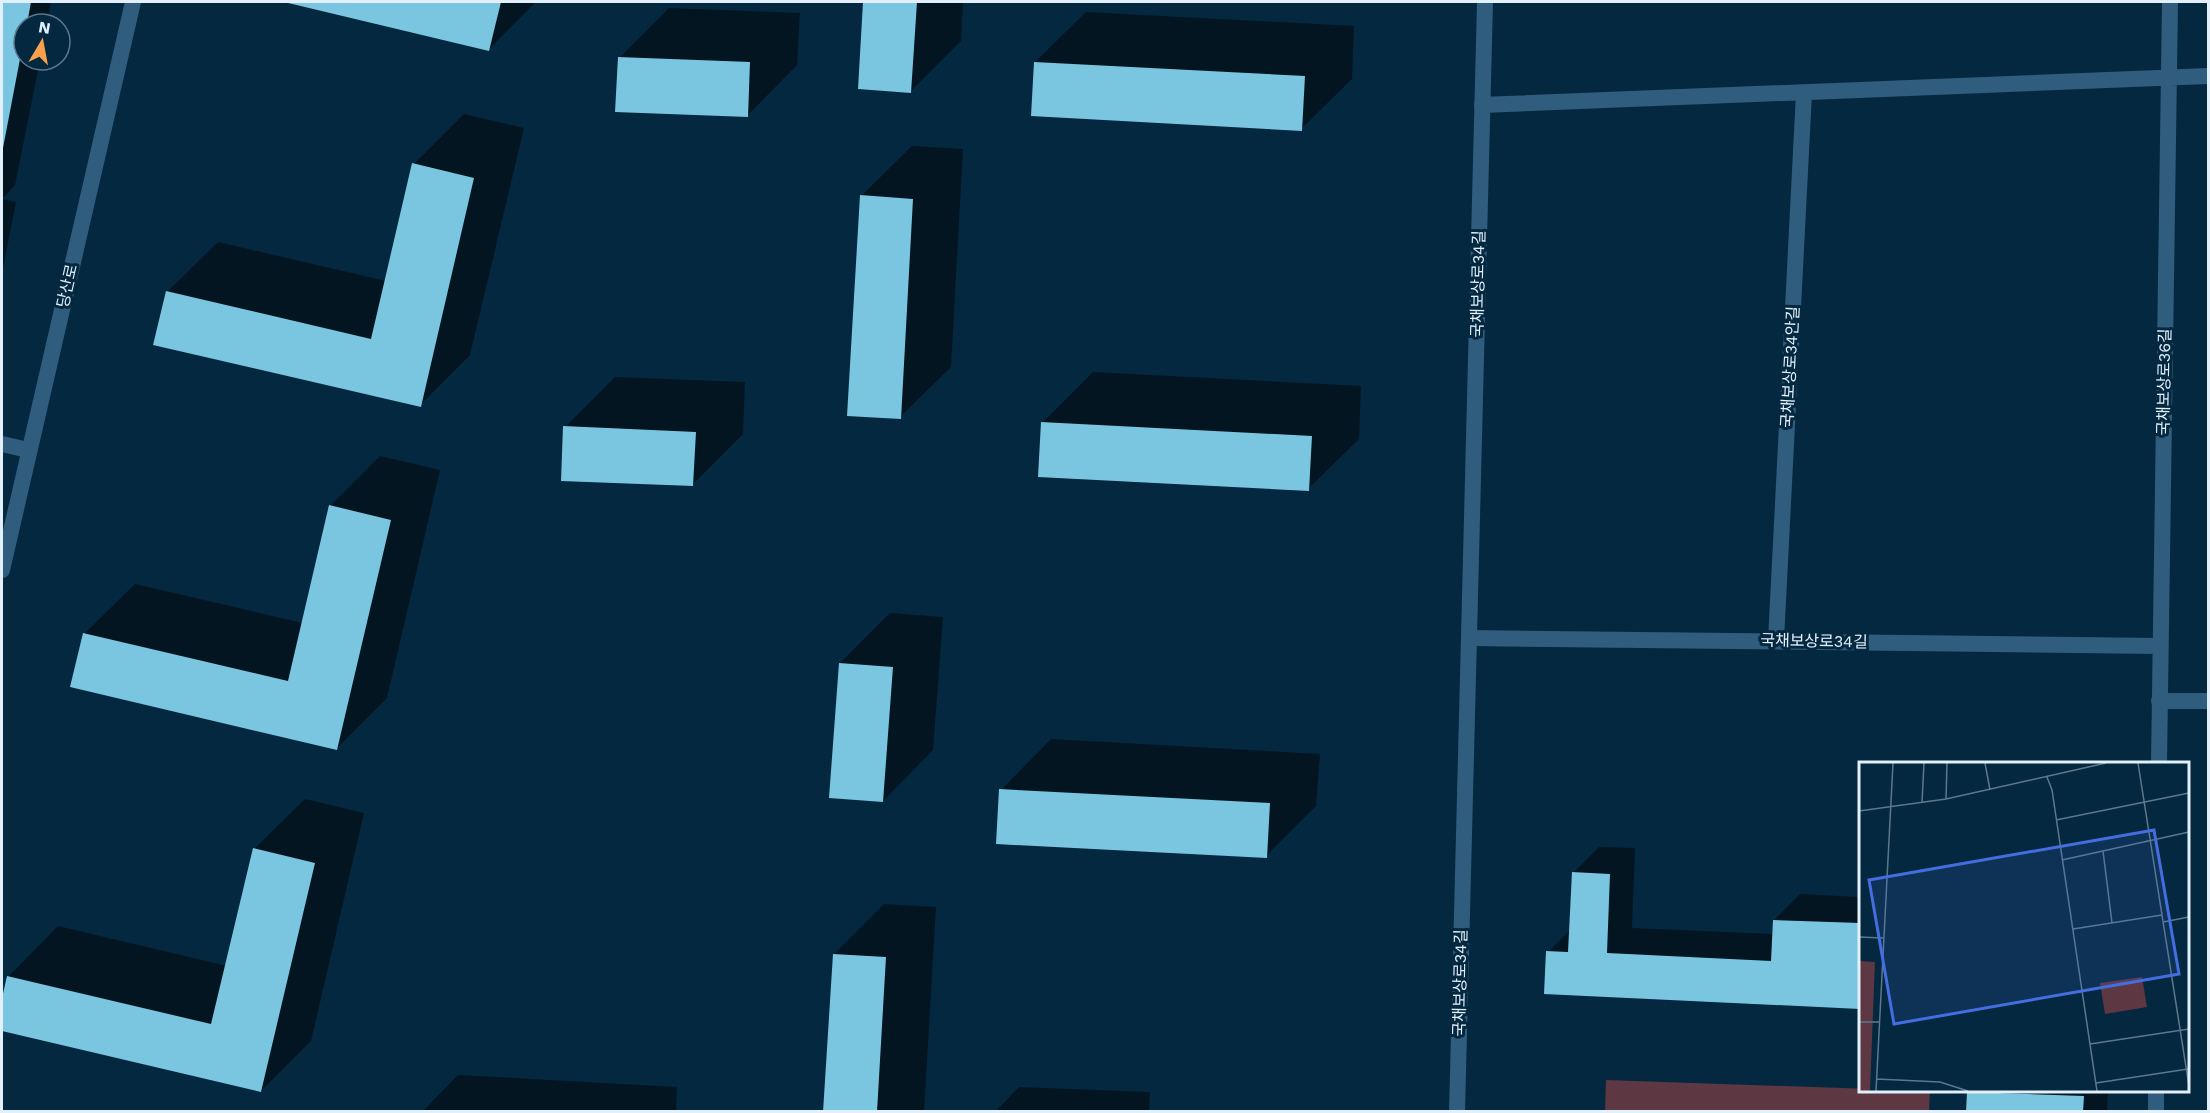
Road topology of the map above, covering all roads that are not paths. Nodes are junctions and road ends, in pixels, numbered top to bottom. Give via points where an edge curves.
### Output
1 (133, 2) edge
2 (1485, 2) edge
3 (2170, 2) edge
4 (2208, 76) edge
5 (2170, 78) junction
6 (1804, 93) junction
7 (1482, 105) junction
8 (2, 444) edge
9 (28, 450) junction
10 (2, 570) edge
11 (1468, 639) junction
12 (1776, 640) junction
13 (2159, 646) junction
14 (2159, 700) junction
15 (2208, 701) edge
16 (2159, 762) edge
17 (2156, 1092) edge
18 (1456, 1112) edge
19 (2156, 1112) edge

1 - 9 street, 당산로
2 - 7 street, 국채보상로34길
3 - 5 street, 국채보상로36길
4 - 5 street
5 - 6 street
5 - 13 street, 국채보상로36길
6 - 7 street
6 - 12 street, 국채보상로34안길
7 - 11 street, 국채보상로34길
8 - 9 street
9 - 10 street, 당산로
11 - 12 street, 국채보상로34길
11 - 18 street, 국채보상로34길
12 - 13 street, 국채보상로34길
13 - 14 street, 국채보상로36길
14 - 15 street
14 - 16 street, 국채보상로36길
17 - 19 street

